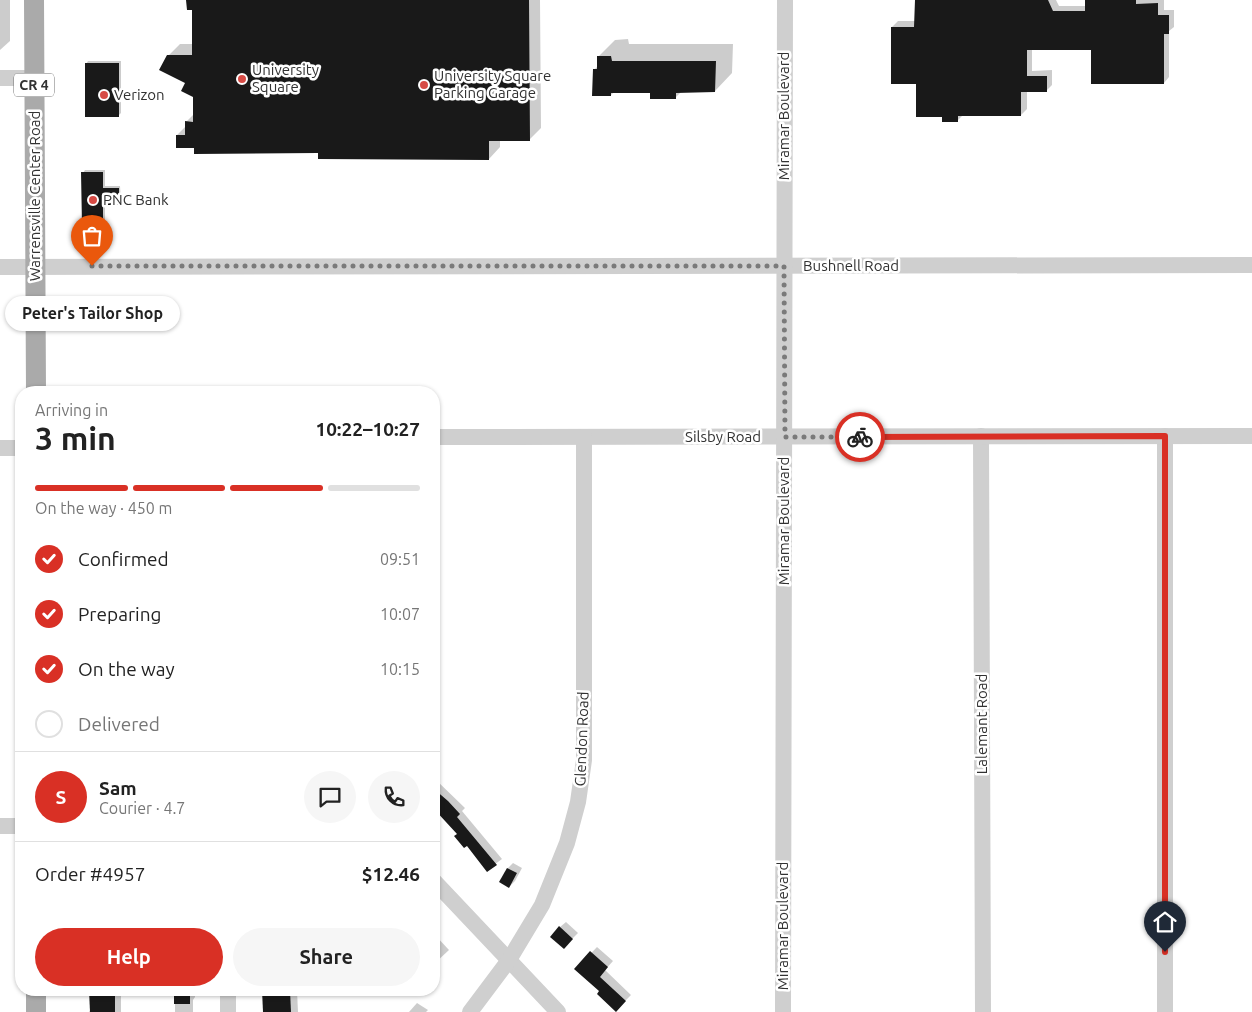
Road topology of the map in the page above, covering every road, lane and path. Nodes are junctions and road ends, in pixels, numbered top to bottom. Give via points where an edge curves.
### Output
1 (34, 0) edge
2 (785, 0) edge
3 (0, 78) edge
4 (34, 78) junction
5 (1252, 265) edge
6 (36, 266) junction
7 (784, 266) junction
8 (0, 267) edge
9 (36, 386) edge
10 (981, 436) junction
11 (1165, 436) junction
12 (1252, 436) edge
13 (440, 437) edge
14 (584, 437) junction
15 (785, 437) junction
16 (0, 448) edge
17 (15, 448) edge
18 (0, 826) edge
19 (15, 826) edge
20 (440, 887) edge
21 (509, 960) junction
22 (36, 996) edge
23 (228, 996) edge
24 (36, 1012) edge
25 (228, 1012) edge
26 (470, 1012) edge
27 (558, 1012) edge
28 (783, 1012) edge
29 (983, 1012) edge
30 (1165, 1012) edge

1 - 4 main road, Warrensville Center Road / CR 4
2 - 7 street, Miramar Boulevard
3 - 4 street
4 - 6 main road, Warrensville Center Road / CR 4
5 - 7 street, Bushnell Road
6 - 7 street, Bushnell Road
6 - 8 street, Bushnell Road
6 - 9 main road, Warrensville Center Road / CR 4
7 - 15 street, Miramar Boulevard
10 - 11 street, Silsby Road
10 - 15 street, Silsby Road
10 - 29 street, Lalemant Road
11 - 12 street, Silsby Road
11 - 30 street
13 - 14 street, Silsby Road
14 - 15 street, Silsby Road
14 - 21 street, Glendon Road via 584,760 578,802 567,843 542,905
15 - 28 street, Miramar Boulevard
16 - 17 street
18 - 19 street
20 - 21 street
21 - 26 street, Glendon Road
21 - 27 street
22 - 24 main road
23 - 25 street

